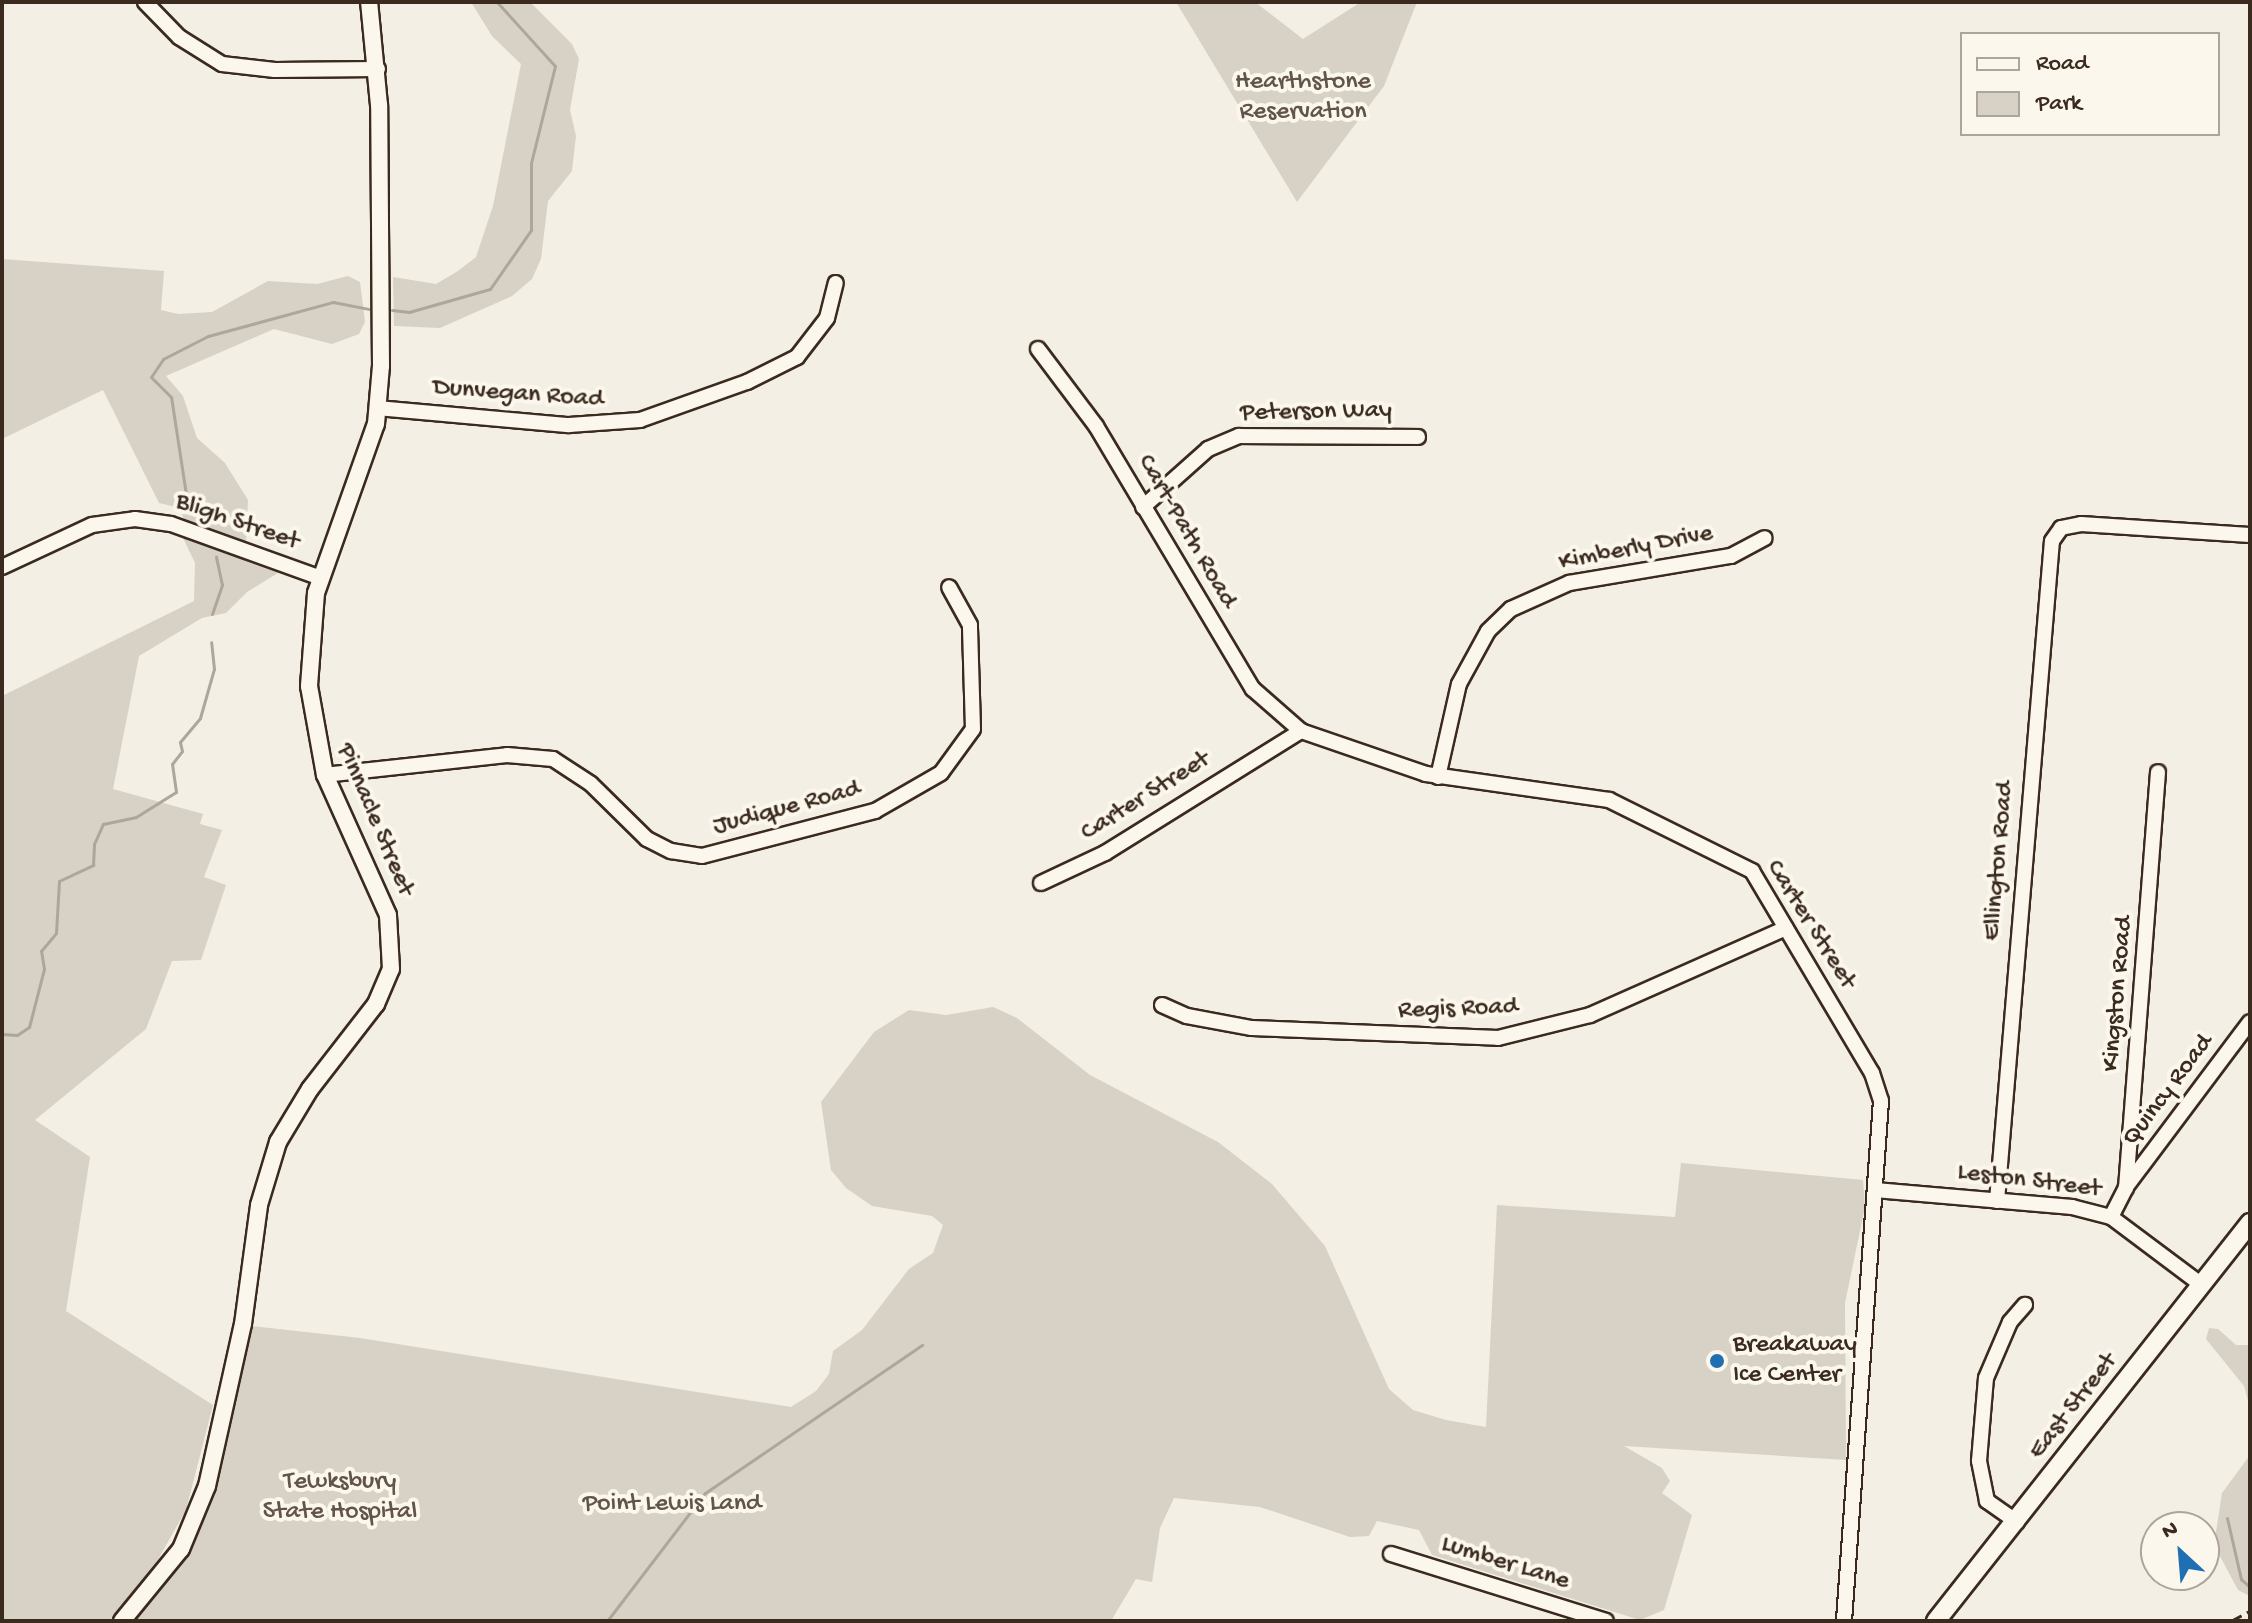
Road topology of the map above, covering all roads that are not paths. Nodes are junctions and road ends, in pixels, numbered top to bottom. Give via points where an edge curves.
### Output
1 (145, 2) edge
2 (369, 2) edge
3 (378, 69) junction
4 (836, 283) dead end
5 (1038, 349) dead end
6 (377, 408) junction
7 (1418, 437) dead end
8 (1143, 507) junction
9 (2250, 535) edge
10 (1765, 538) dead end
11 (2, 567) edge
12 (321, 578) junction
13 (949, 587) dead end
14 (1301, 731) junction
15 (2158, 772) dead end
16 (324, 775) junction
17 (1438, 777) junction
18 (1041, 883) dead end
19 (1786, 928) junction
20 (1162, 1005) dead end
21 (2250, 1022) edge
22 (2126, 1188) junction
23 (1875, 1190) junction
24 (1997, 1201) junction
25 (2111, 1217) junction
26 (2250, 1223) edge
27 (2202, 1285) junction
28 (2025, 1305) dead end
29 (2017, 1522) junction
30 (1391, 1554) dead end
31 (122, 1621) edge
32 (1606, 1621) edge
33 (1844, 1621) edge
34 (1936, 1621) edge

1 - 3 street via 179,37 222,64 275,70
2 - 3 street, Pinnacle Street
3 - 6 street, Pinnacle Street
4 - 6 street, Dunvegan Road via 827,318 797,357 747,382 640,420 569,425
5 - 8 street, Cart-Path Road via 1096,426
6 - 12 street, Pinnacle Street via 368,450
7 - 8 street, Peterson Way via 1231,438 1208,449
8 - 14 street, Cart-Path Road via 1253,689
9 - 24 street, Ellington Road via 2081,524 2061,528 2049,552
10 - 17 street, Kimberly Drive via 1731,556 1569,583 1511,609 1488,631 1459,684
11 - 12 street, Bligh Street via 92,525 135,519 171,524
12 - 16 street, Pinnacle Street via 309,647 309,686
13 - 16 street, Judique Road via 970,625 973,729 941,773 875,811 702,856 671,851 647,839 591,784 553,759 507,755
14 - 17 street, Carter Street
14 - 18 street, Carter Street via 1105,853
15 - 22 street, Kingston Road
16 - 31 street, Pinnacle Street via 382,895 392,933 391,969 376,1004 310,1089 278,1142 259,1205 243,1324 207,1486 181,1549
17 - 19 street, Carter Street via 1609,800 1747,867
19 - 20 street, Regis Road via 1590,1015 1498,1038 1252,1028 1187,1016
19 - 23 street, Carter Street via 1877,1082 1881,1101
21 - 22 street, Quincy Road
22 - 25 street, Kingston Road
23 - 24 street, Leston Street
23 - 33 street, Carter Street
24 - 25 street, Leston Street via 2072,1207
25 - 27 street, Leston Street
26 - 27 main road, East Street
27 - 29 main road, East Street
28 - 29 street via 2010,1322 1986,1378 1979,1461 1987,1501
29 - 34 main road, East Street
30 - 32 street, Lumber Lane

